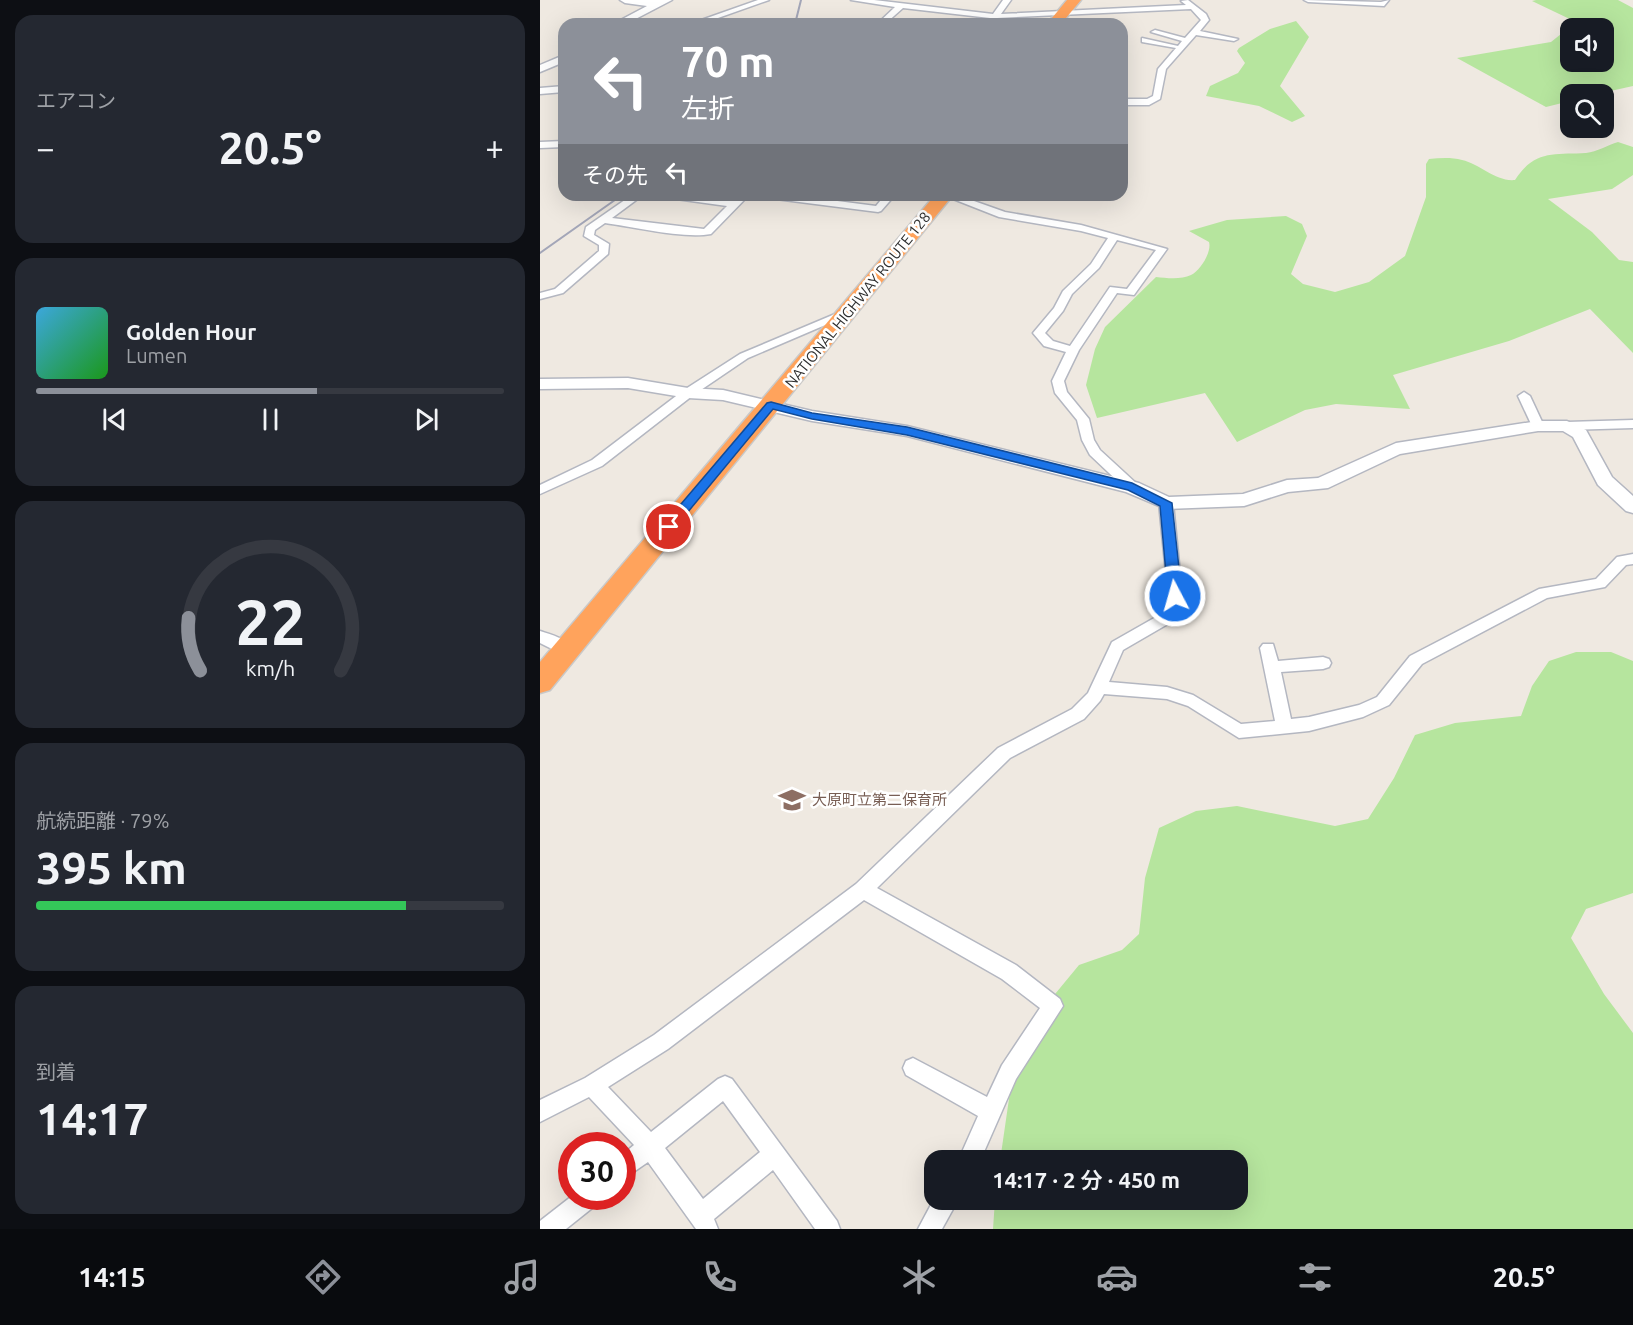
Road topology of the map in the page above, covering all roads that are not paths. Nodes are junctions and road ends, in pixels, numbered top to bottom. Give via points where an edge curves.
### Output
1 (626, 0) edge
2 (765, 0) edge
3 (855, 0) edge
4 (1007, 0) edge
5 (1074, 0) edge
6 (1183, 0) edge
7 (1308, 0) edge
8 (1385, 0) edge
9 (662, 2) edge
10 (900, 6) junction
11 (1193, 7) junction
12 (995, 16) junction
13 (630, 18) edge
14 (712, 18) edge
15 (887, 18) edge
16 (1037, 18) edge
17 (1059, 18) edge
18 (1073, 18) edge
19 (1155, 32) dead end
20 (1193, 32) junction
21 (1234, 39) dead end
22 (1145, 40) dead end
23 (1183, 44) junction
24 (558, 61) edge
25 (540, 69) edge
26 (558, 90) edge
27 (540, 91) edge
28 (1128, 102) edge
29 (558, 144) edge
30 (540, 145) edge
31 (630, 201) edge
32 (713, 201) edge
33 (738, 201) edge
34 (815, 201) edge
35 (885, 201) edge
36 (941, 201) edge
37 (963, 201) edge
38 (735, 204) junction
39 (603, 220) junction
40 (1114, 237) junction
41 (540, 296) edge
42 (850, 311) junction
43 (1073, 350) junction
44 (540, 384) edge
45 (688, 393) junction
46 (1524, 396) dead end
47 (771, 405) junction
48 (1633, 424) edge
49 (1538, 426) junction
50 (1567, 426) junction
51 (1132, 487) junction
52 (540, 490) edge
53 (1166, 503) junction
54 (1633, 507) edge
55 (1633, 559) edge
56 (540, 637) edge
57 (1268, 648) dead end
58 (567, 650) junction
59 (1323, 663) dead end
60 (1272, 667) junction
61 (540, 682) edge
62 (1099, 687) junction
63 (1284, 727) junction
64 (862, 890) junction
65 (913, 1068) dead end
66 (592, 1085) junction
67 (540, 1111) edge
68 (991, 1111) junction
69 (651, 1147) junction
70 (974, 1150) edge
71 (775, 1154) junction
72 (636, 1158) edge
73 (572, 1210) edge
74 (941, 1210) edge
75 (704, 1222) edge
76 (548, 1229) edge
77 (830, 1229) edge
78 (929, 1229) edge

1 - 9 street
2 - 14 street
3 - 10 street
4 - 12 street
5 - 17 highway
6 - 11 street
7 - 8 street via 1384,4
9 - 13 street
10 - 12 street
10 - 15 street
11 - 18 street
11 - 20 street via 1205,20
12 - 16 street
19 - 23 street
20 - 21 street
20 - 23 street
22 - 23 street
23 - 28 street via 1160,72 1157,97 1149,102
24 - 25 street
26 - 27 street
29 - 30 street
31 - 39 street
32 - 38 street
33 - 38 street
34 - 35 street via 878,209
36 - 42 highway, NATIONAL HIGHWAY ROUTE 128
37 - 40 street via 1004,215
38 - 39 street via 707,232
39 - 41 street via 590,230 589,236 604,243 604,252 560,291
40 - 43 street via 1039,333 1048,344
40 - 43 street via 1162,249 1130,293 1114,289
42 - 45 street via 744,356
42 - 47 highway, NATIONAL HIGHWAY ROUTE 128
43 - 51 street via 1058,381 1061,393 1083,419 1095,452
44 - 45 street via 628,383
45 - 47 street via 723,395
45 - 52 street via 597,463
46 - 49 street
47 - 51 street via 812,416 907,431
47 - 58 highway, NATIONAL HIGHWAY ROUTE 128
48 - 50 street
49 - 50 street
49 - 53 street via 1396,449 1322,484 1287,486 1245,500
50 - 54 street via 1580,434 1605,481
51 - 53 street
53 - 62 street via 1176,604 1168,617 1117,646
55 - 63 street via 1622,561 1600,583 1544,593 1416,660 1383,701 1363,711
56 - 58 street
57 - 60 street
58 - 61 highway, NATIONAL HIGHWAY ROUTE 128
59 - 60 street
60 - 63 street
62 - 63 street via 1167,693 1193,701 1239,731
62 - 64 street via 1078,714 1004,753
64 - 66 street via 661,1042
64 - 68 street via 1009,972 1053,1006 1009,1072
65 - 68 street
66 - 67 street
66 - 69 street
68 - 70 street
69 - 71 street via 724,1086
69 - 72 street
69 - 75 street
71 - 75 street
71 - 77 street
73 - 76 street
74 - 78 street

